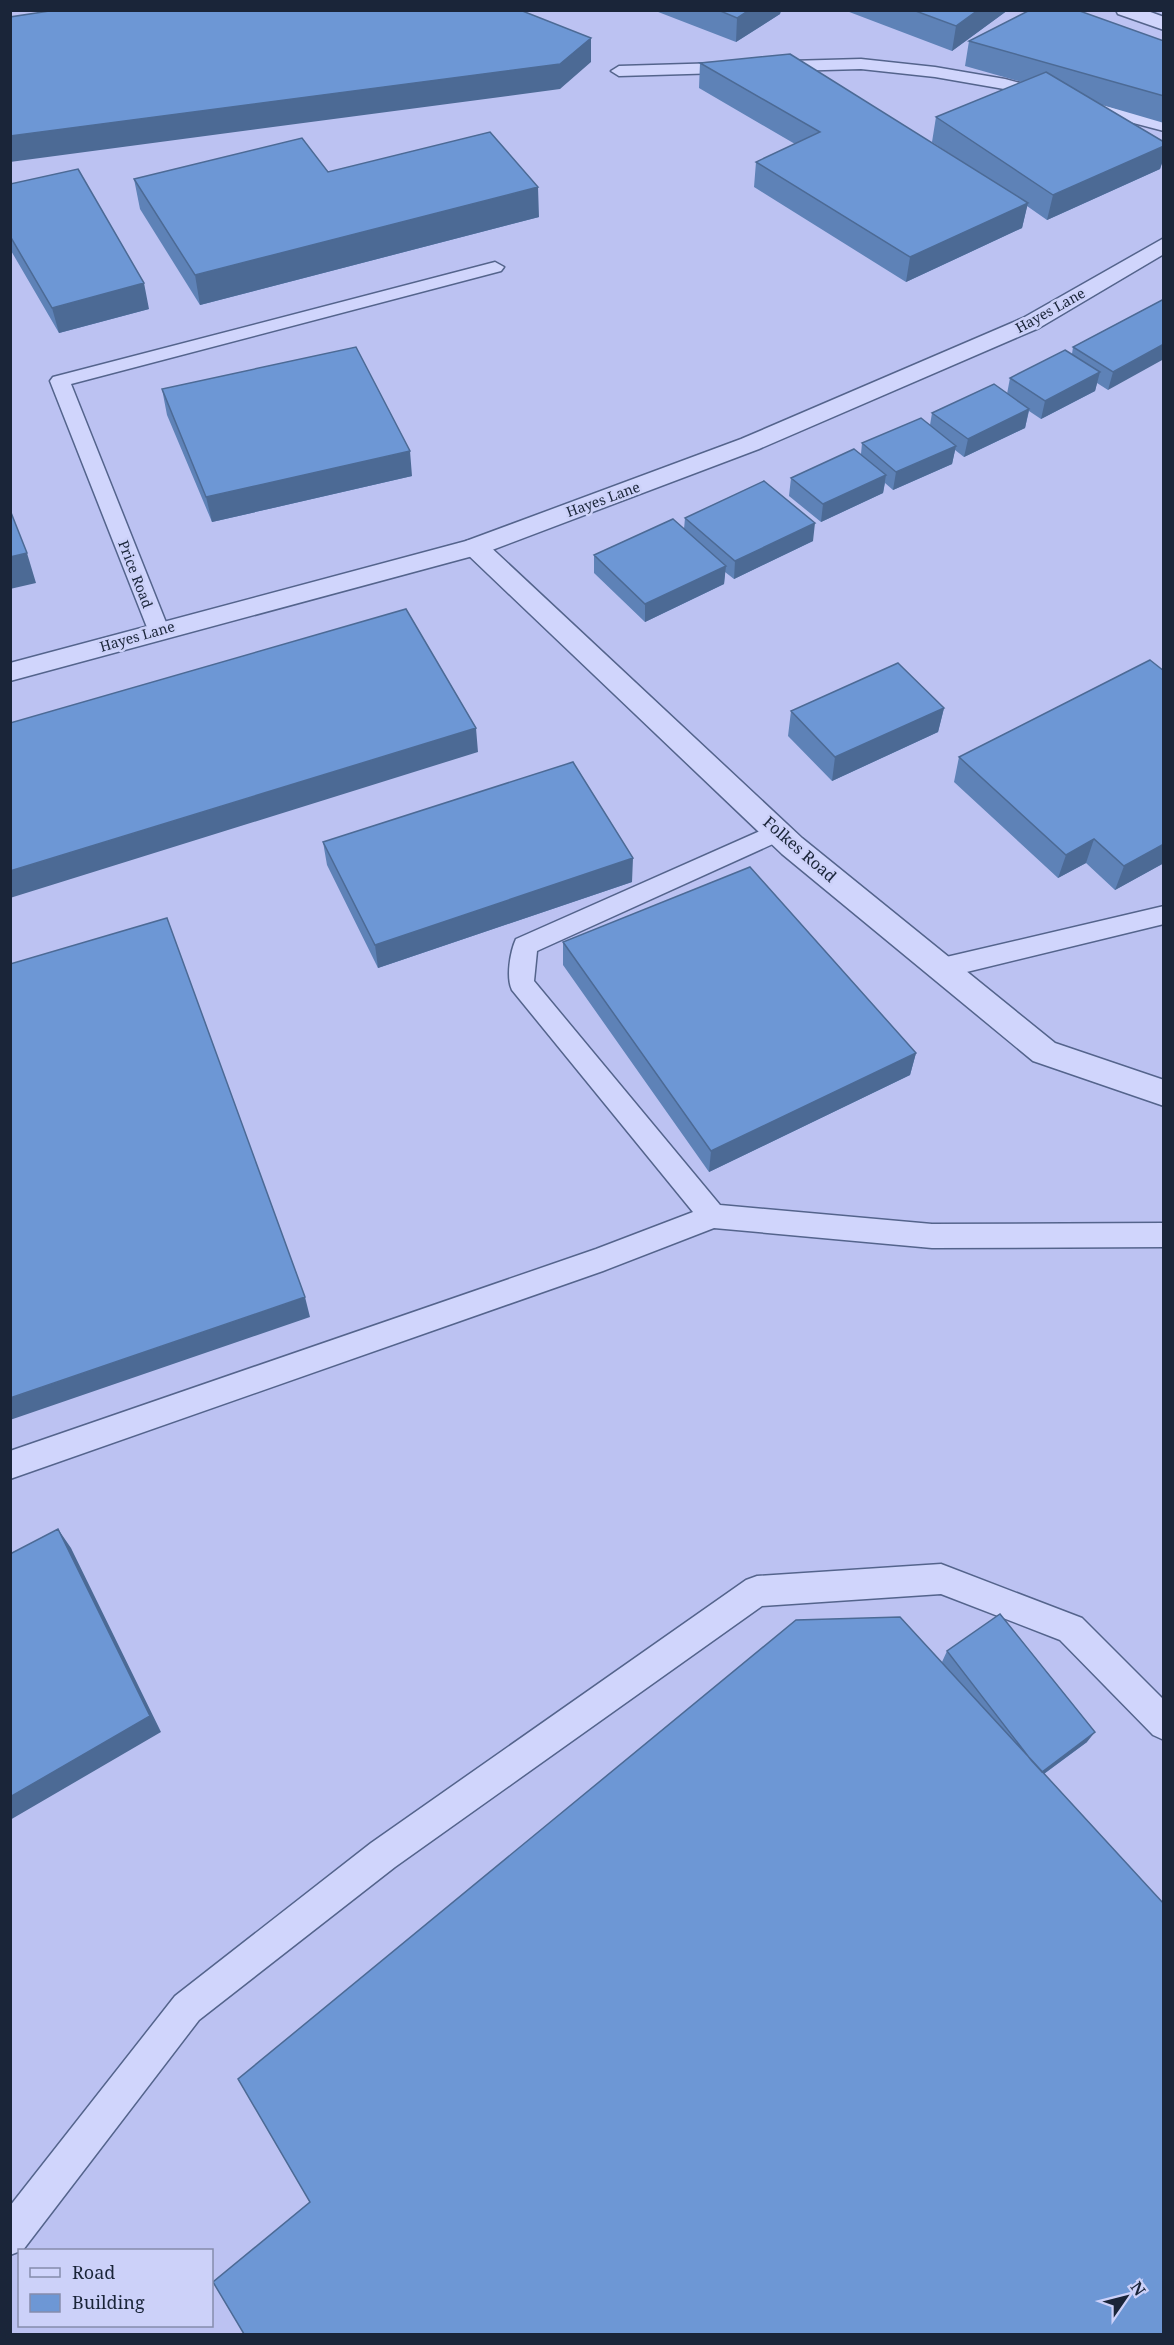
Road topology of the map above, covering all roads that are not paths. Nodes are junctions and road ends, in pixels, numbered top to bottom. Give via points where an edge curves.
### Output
1 (1125, 10) edge
2 (1164, 24) edge
3 (619, 71) dead end
4 (1164, 126) edge
5 (1164, 244) edge
6 (495, 267) dead end
7 (475, 547) junction
8 (158, 630) junction
9 (10, 672) edge
10 (778, 832) junction
11 (1164, 915) edge
12 (942, 968) junction
13 (1164, 1093) edge
14 (713, 1216) junction
15 (1164, 1235) edge
16 (10, 1465) edge
17 (1164, 1724) edge
18 (10, 2237) edge

1 - 2 street
3 - 4 lane via 861,64 924,70 1005,84
5 - 7 street, Hayes Lane via 1031,323 750,444
6 - 8 lane, Price Road via 60,381
7 - 8 street, Hayes Lane
7 - 10 street, Folkes Road
8 - 9 street, Hayes Lane
10 - 12 street, Folkes Road
10 - 14 lane via 525,946 521,983
11 - 12 lane
12 - 13 street, Folkes Road via 1044,1052
14 - 15 lane via 932,1236
14 - 16 lane via 603,1259
17 - 18 lane via 1071,1629 942,1579 757,1591 393,1848 187,2008

